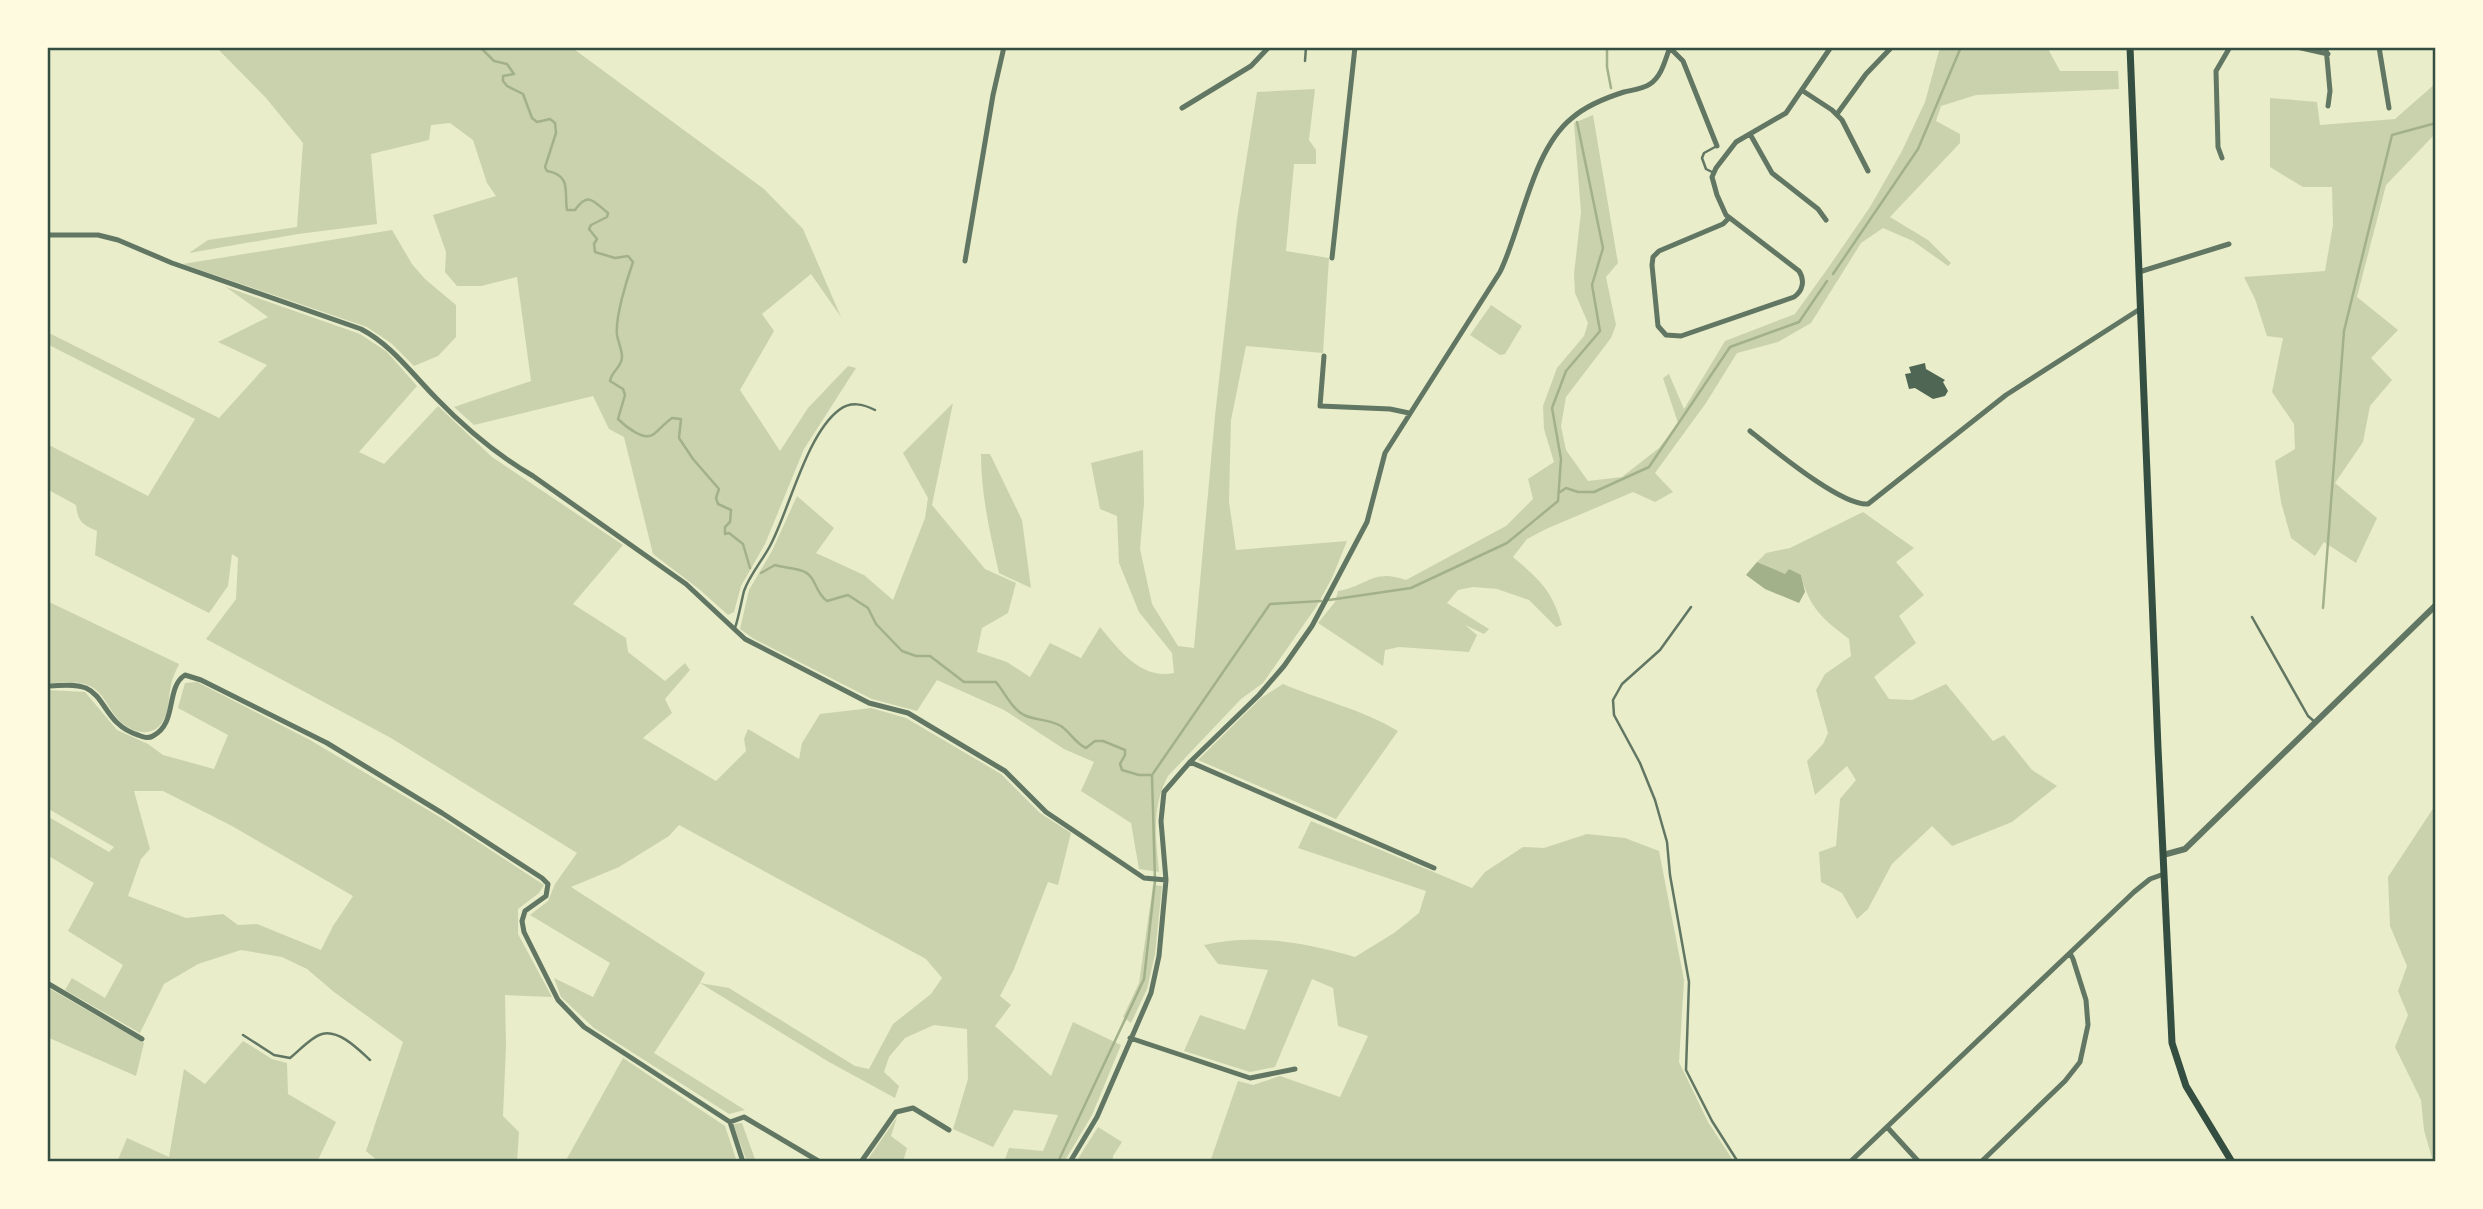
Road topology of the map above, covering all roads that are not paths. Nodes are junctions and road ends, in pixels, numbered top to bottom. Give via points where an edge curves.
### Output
1 (1004, 47) edge
2 (1269, 47) edge
3 (1306, 47) edge
4 (1355, 47) edge
5 (1831, 47) edge
6 (2130, 47) edge
7 (2230, 47) edge
8 (2297, 47) edge
9 (2379, 47) edge
10 (1670, 48) edge
11 (1890, 49) dead end
12 (2327, 51) edge
13 (1305, 61) dead end
14 (1803, 91) junction
15 (2328, 106) dead end
16 (1182, 108) dead end
17 (2389, 108) dead end
18 (1837, 114) junction
19 (1750, 134) junction
20 (1717, 146) joint
21 (2222, 158) dead end
22 (1868, 171) dead end
23 (1714, 173) junction
24 (1729, 218) junction
25 (1826, 220) dead end
26 (47, 235) edge
27 (2230, 244) dead end
28 (1332, 258) dead end
29 (965, 261) dead end
30 (2139, 272) junction
31 (2140, 309) junction
32 (1324, 356) dead end
33 (875, 410) dead end
34 (1409, 413) junction
35 (1750, 431) dead end
36 (2436, 605) edge
37 (1691, 607) dead end
38 (2252, 617) dead end
39 (735, 632) junction
40 (47, 686) edge
41 (2315, 722) junction
42 (1190, 762) junction
43 (2163, 855) junction
44 (1434, 869) dead end
45 (2164, 874) junction
46 (1166, 880) junction
47 (2070, 953) junction
48 (47, 983) edge
49 (243, 1035) dead end
50 (1129, 1038) junction
51 (142, 1039) dead end
52 (370, 1060) dead end
53 (1295, 1069) dead end
54 (730, 1122) junction
55 (1886, 1127) junction
56 (949, 1130) dead end
57 (743, 1162) edge
58 (821, 1162) edge
59 (862, 1162) edge
60 (1070, 1162) edge
61 (1738, 1162) edge
62 (1850, 1162) edge
63 (1919, 1162) edge
64 (1981, 1162) edge
65 (2232, 1162) edge

1 - 29 street
2 - 16 street via 1251,66
3 - 13 lane
4 - 28 street
5 - 14 street
6 - 30 main road
7 - 21 street via 2216,71
8 - 12 street
9 - 17 street
10 - 20 street via 1683,61
10 - 34 street via 1663,68 1649,85 1588,106 1569,120 1550,144 1500,272
11 - 18 street
12 - 15 street
14 - 18 street
14 - 19 street via 1786,113
18 - 22 street
19 - 23 street via 1731,146
19 - 25 street via 1772,173
20 - 23 lane via 1702,158 1706,169
23 - 24 street via 1712,181
24 - 24 street via 1653,257 1658,326 1666,335 1681,336 1800,291 1799,271
26 - 39 street via 98,235 118,240 361,329 390,348 476,436 686,584
27 - 30 street
30 - 31 main road
31 - 35 street via 2006,395 1868,505 1855,504
31 - 43 main road
32 - 34 street via 1320,406
33 - 39 lane via 853,403 825,424 770,547 745,589
34 - 42 street via 1380,464 1367,522 1312,626 1259,695
36 - 41 street
37 - 61 lane via 1660,650 1622,684 1613,700 1614,715 1656,800 1667,842 1689,982 1686,1070
38 - 41 lane
39 - 46 street via 869,703 908,713 1005,771 1046,812 1144,878
40 - 54 street via 86,688 122,728 147,738 168,720 180,679 185,675 201,680 327,743 442,813 548,884 546,896 524,911 522,921 558,1000 584,1027
41 - 43 street via 2185,849
42 - 44 street
42 - 46 street via 1164,792 1161,821
43 - 45 main road
45 - 47 street via 2134,892
45 - 65 main road via 2176,1062 2190,1095
46 - 50 street via 1151,993
47 - 55 street
47 - 64 street via 2086,1000 2088,1025 2080,1062
48 - 51 street
49 - 52 lane via 274,1055 290,1058 320,1034 332,1033
50 - 53 street via 1250,1078
50 - 60 street via 1097,1117
54 - 57 street
54 - 58 street via 744,1117
55 - 62 street
55 - 63 street
56 - 59 street via 913,1108 896,1111

